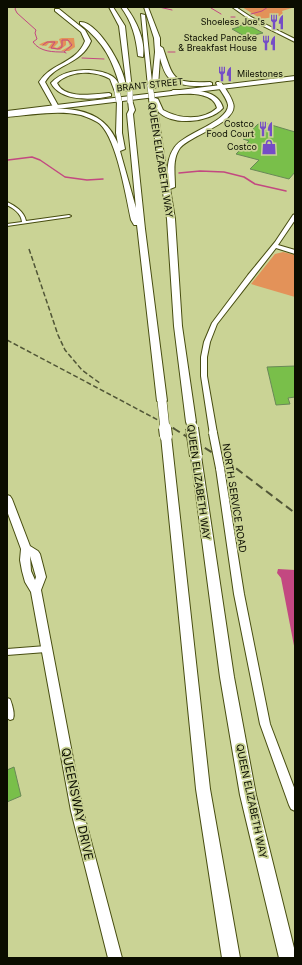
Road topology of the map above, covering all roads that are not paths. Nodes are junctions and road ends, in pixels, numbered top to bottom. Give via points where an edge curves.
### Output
1 (111, 7) edge
2 (123, 7) edge
3 (142, 7) edge
4 (146, 7) edge
5 (234, 7) edge
6 (55, 8) edge
7 (261, 24) junction
8 (157, 38) junction
9 (295, 41) edge
10 (295, 45) edge
11 (295, 75) edge
12 (149, 77) junction
13 (295, 78) edge
14 (210, 84) junction
15 (220, 85) junction
16 (153, 86) junction
17 (124, 90) junction
18 (172, 92) junction
19 (109, 95) junction
20 (153, 98) junction
21 (125, 101) junction
22 (54, 105) junction
23 (7, 110) edge
24 (7, 114) edge
25 (124, 170) junction
26 (7, 203) edge
27 (69, 216) dead end
28 (295, 216) edge
29 (171, 219) junction
30 (24, 222) junction
31 (7, 225) edge
32 (141, 229) junction
33 (274, 246) junction
34 (295, 252) edge
35 (7, 499) edge
36 (46, 649) junction
37 (7, 652) edge
38 (7, 702) edge
39 (10, 716) dead end
40 (295, 805) edge
41 (115, 958) edge
42 (231, 958) edge
43 (288, 958) edge

1 - 17 highway via 122,26
2 - 12 highway, QUEEN ELIZABETH WAY via 137,30 143,71
3 - 12 highway
4 - 8 highway
5 - 7 street
6 - 17 highway via 85,26 104,42 118,65
6 - 22 highway via 83,31 88,41 87,47 81,53 43,78 42,82
7 - 9 street
7 - 10 street
8 - 14 highway via 172,77 186,82
8 - 16 highway via 158,52
11 - 15 main road, BRANT STREET
12 - 16 highway, QUEEN ELIZABETH WAY
13 - 15 main road, BRANT STREET
14 - 15 main road, BRANT STREET
14 - 19 main road, BRANT STREET
15 - 18 main road, BRANT STREET
15 - 29 highway via 231,104 228,116 186,139 174,152 171,161
16 - 20 highway, QUEEN ELIZABETH WAY, bridge
17 - 19 highway via 110,77 96,72 67,74 54,83 56,89 69,95
17 - 21 highway, bridge
17 - 21 highway, bridge
18 - 20 highway via 195,92 210,96 220,103 220,108 204,117 180,118 162,112
18 - 22 main road, BRANT STREET
19 - 22 main road, BRANT STREET
20 - 29 highway, QUEEN ELIZABETH WAY
21 - 25 highway via 118,133
21 - 32 highway via 132,110 130,114 140,197
22 - 23 main road, BRANT STREET
22 - 24 main road, BRANT STREET
24 - 25 highway via 63,111 94,118 102,122 110,134
25 - 32 highway via 135,220
26 - 30 street via 23,215
27 - 30 street
28 - 33 street, NORTH SERVICE ROAD
29 - 43 highway, QUEEN ELIZABETH WAY, bridge via 178,326 224,654 248,794
30 - 31 street
32 - 42 highway, bridge via 166,436 203,789
33 - 34 street
33 - 40 street, NORTH SERVICE ROAD, bridge via 214,324 204,357 204,376 239,594 265,724
35 - 36 main road, QUEENSWAY DRIVE via 26,549 24,557 31,584 36,590
36 - 37 street
36 - 41 main road, QUEENSWAY DRIVE via 82,835
38 - 39 street

